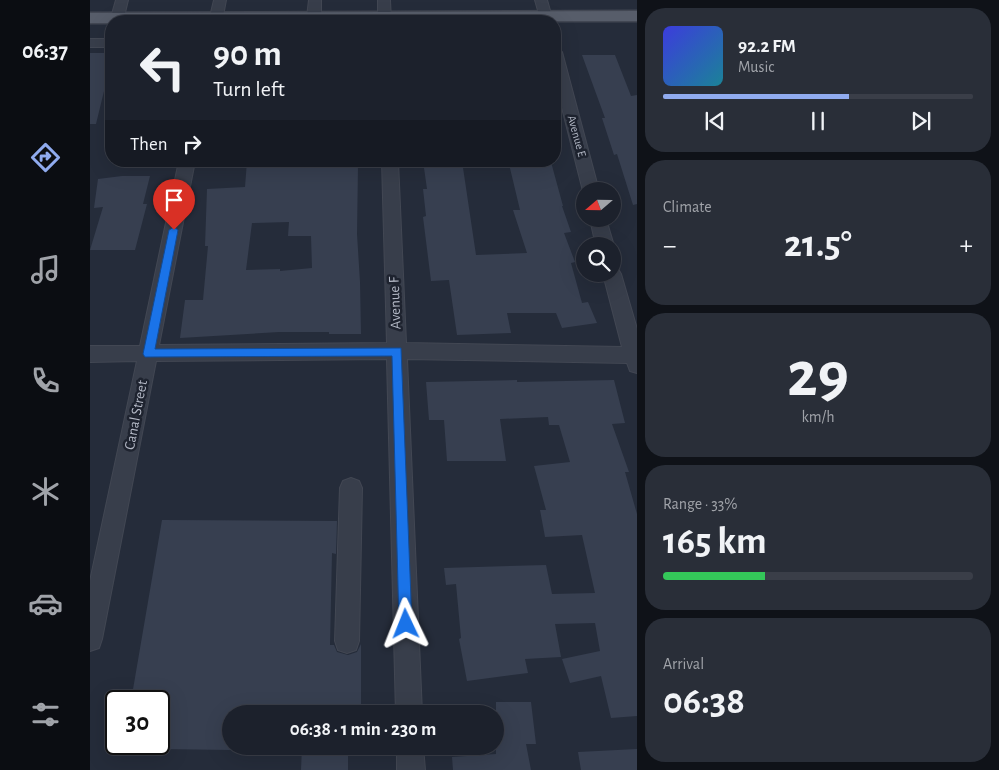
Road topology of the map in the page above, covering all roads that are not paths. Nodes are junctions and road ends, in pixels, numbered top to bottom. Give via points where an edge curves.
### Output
1 (122, 0) edge
2 (220, 0) edge
3 (314, 9) edge
4 (385, 13) edge
5 (545, 13) edge
6 (119, 15) edge
7 (217, 15) edge
8 (255, 15) edge
9 (636, 16) edge
10 (90, 18) edge
11 (105, 19) edge
12 (105, 42) edge
13 (90, 43) edge
14 (561, 75) edge
15 (186, 167) edge
16 (390, 167) edge
17 (589, 182) edge
18 (614, 282) edge
19 (397, 351) junction
20 (90, 354) edge
21 (148, 354) junction
22 (636, 358) edge
23 (350, 488) dead end
24 (90, 639) edge
25 (347, 640) dead end
26 (409, 705) edge
27 (410, 755) edge
28 (411, 770) edge

1 - 6 street
2 - 7 street
3 - 4 main road
3 - 8 main road
4 - 5 main road
5 - 9 main road
10 - 11 main road
12 - 13 street
14 - 17 street, Avenue E
15 - 21 street, Canal Street
16 - 19 street, Avenue F
18 - 22 street
19 - 21 street
19 - 22 street
19 - 26 street, Avenue F
20 - 21 street
21 - 24 street, Canal Street
23 - 25 street
27 - 28 street

